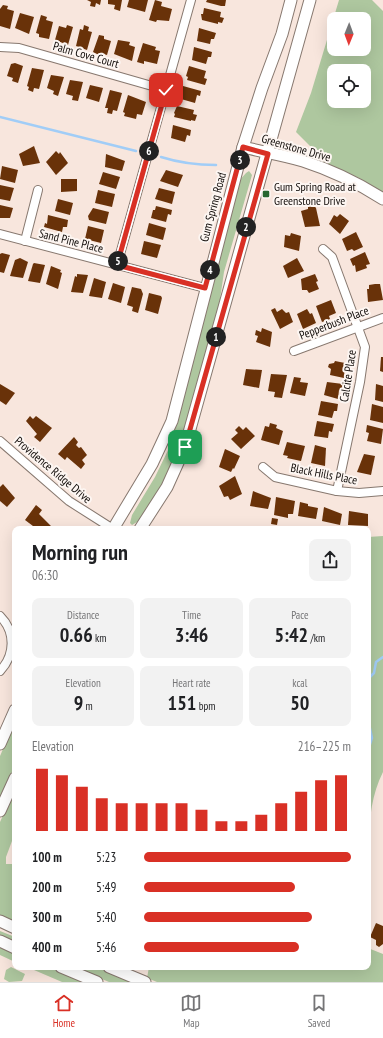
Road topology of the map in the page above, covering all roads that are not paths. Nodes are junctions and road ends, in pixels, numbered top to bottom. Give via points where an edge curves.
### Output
1 (191, 0) edge
2 (291, 0) edge
3 (310, 0) edge
4 (0, 47) edge
5 (166, 90) junction
6 (243, 147) junction
7 (268, 154) junction
8 (38, 190) dead end
9 (383, 199) edge
10 (0, 234) edge
11 (25, 241) junction
12 (323, 249) dead end
13 (117, 265) junction
14 (205, 288) junction
15 (383, 318) edge
16 (358, 326) junction
17 (294, 351) dead end
18 (0, 441) edge
19 (263, 467) dead end
20 (337, 491) junction
21 (383, 491) edge
22 (108, 526) edge
23 (115, 526) edge
24 (142, 526) edge
25 (0, 616) edge
26 (0, 672) edge
27 (12, 717) edge
28 (0, 744) edge
29 (12, 785) edge
30 (0, 811) edge
31 (0, 921) edge
32 (12, 927) edge
33 (0, 941) edge
34 (12, 947) edge
35 (68, 970) edge
36 (116, 970) edge
37 (97, 982) edge
38 (144, 982) edge

1 - 5 street
2 - 6 main road, Gum Spring Road
3 - 7 main road
4 - 5 street, Palm Cove Court via 19,48
5 - 13 street
6 - 7 main road, Greenstone Drive
6 - 14 main road, Gum Spring Road
7 - 9 main road, Greenstone Drive via 301,161 326,170
7 - 24 main road via 185,447 167,487
8 - 11 street
10 - 11 street, Sand Pine Place
11 - 13 street, Sand Pine Place
12 - 16 street, Calcite Place via 332,257
13 - 14 street, Sand Pine Place
14 - 23 main road, Gum Spring Road via 172,421 152,464
15 - 16 street, Pepperbush Place
16 - 17 street, Pepperbush Place
16 - 20 street, Calcite Place via 364,341 365,355
18 - 22 street, Providence Ridge Drive via 69,502
19 - 20 street, Black Hills Place via 275,477
20 - 21 street, Black Hills Place via 359,494
25 - 26 street via 11,630 12,642 8,662
27 - 28 main road
29 - 30 main road
31 - 32 main road
33 - 34 main road
35 - 37 main road
36 - 38 main road

